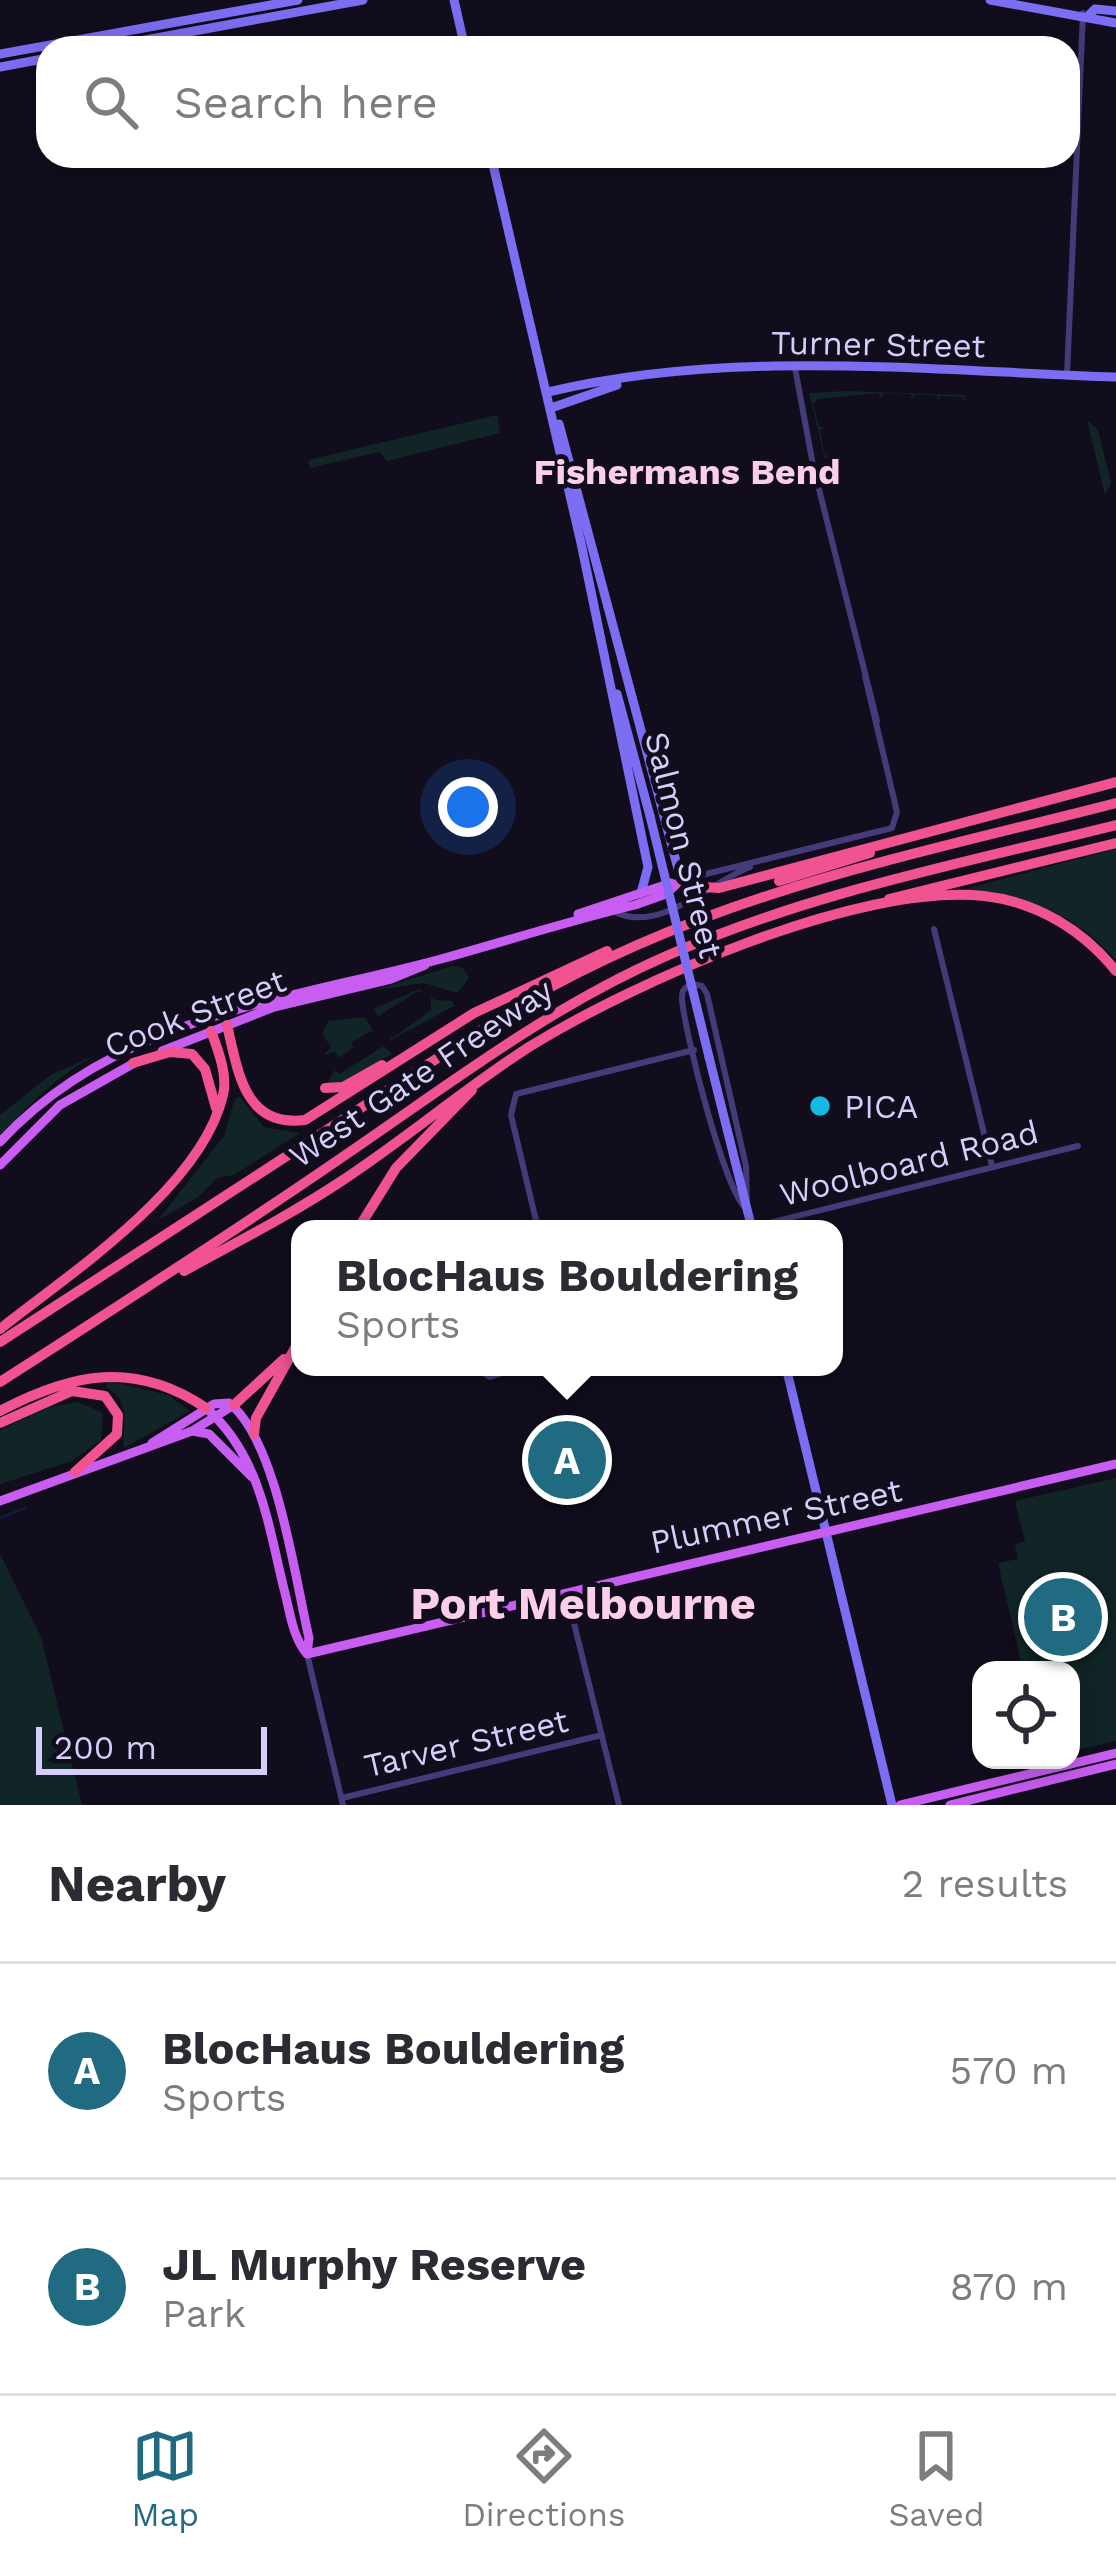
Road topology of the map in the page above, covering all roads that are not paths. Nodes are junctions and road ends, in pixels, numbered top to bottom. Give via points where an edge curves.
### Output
1 (298, 0) edge
2 (363, 0) edge
3 (454, 0) edge
4 (991, 0) edge
5 (1116, 11) edge
6 (1087, 14) junction
7 (1116, 23) edge
8 (103, 36) edge
9 (167, 36) edge
10 (462, 36) edge
11 (36, 48) edge
12 (0, 55) edge
13 (36, 60) edge
14 (0, 67) edge
15 (1080, 141) edge
16 (494, 168) edge
17 (1078, 168) edge
18 (794, 368) junction
19 (1067, 376) junction
20 (1116, 377) edge
21 (639, 379) junction
22 (548, 392) junction
23 (552, 408) junction
24 (582, 526) junction
25 (610, 677) junction
26 (623, 679) junction
27 (626, 718) junction
28 (1116, 782) edge
29 (1069, 794) junction
30 (1116, 803) edge
31 (1116, 825) edge
32 (1116, 843) edge
33 (673, 849) junction
34 (646, 858) junction
35 (764, 862) junction
36 (681, 880) junction
37 (711, 888) junction
38 (641, 893) junction
39 (731, 904) junction
40 (609, 912) junction
41 (563, 921) junction
42 (934, 929) dead end
43 (776, 932) junction
44 (654, 935) junction
45 (1116, 971) edge
46 (225, 1020) junction
47 (210, 1025) junction
48 (413, 1050) junction
49 (694, 1050) junction
50 (134, 1063) junction
51 (477, 1082) junction
52 (325, 1088) dead end
53 (216, 1108) junction
54 (0, 1142) edge
55 (1078, 1146) dead end
56 (0, 1165) edge
57 (992, 1166) junction
58 (747, 1209) junction
59 (364, 1220) edge
60 (536, 1220) edge
61 (749, 1220) edge
62 (781, 1220) edge
63 (116, 1307) junction
64 (0, 1325) edge
65 (0, 1342) edge
66 (291, 1348) edge
67 (291, 1355) edge
68 (788, 1376) edge
69 (0, 1382) edge
70 (234, 1406) junction
71 (212, 1410) junction
72 (0, 1411) edge
73 (0, 1423) edge
74 (192, 1431) junction
75 (254, 1434) junction
76 (152, 1443) junction
77 (1116, 1464) edge
78 (74, 1472) junction
79 (256, 1481) junction
80 (0, 1501) edge
81 (826, 1535) junction
82 (567, 1591) junction
83 (307, 1654) junction
84 (602, 1735) junction
85 (1116, 1753) edge
86 (1116, 1764) edge
87 (342, 1801) edge
88 (619, 1805) edge
89 (896, 1805) edge
90 (950, 1805) edge

1 - 8 street
2 - 9 street
3 - 10 street
4 - 6 street
5 - 6 street
6 - 7 street
6 - 15 street
11 - 12 street
13 - 14 street
16 - 22 street, Salmon Street
17 - 19 street
18 - 19 street, Turner Street
18 - 21 street, Turner Street
18 - 35 street via 896,821
19 - 20 street, Turner Street
21 - 22 street, Turner Street
21 - 23 street, Turner Street
22 - 23 street, Salmon Street
23 - 24 street, Salmon Street
24 - 25 street, Salmon Street
24 - 26 street, Salmon Street
25 - 27 street, Salmon Street
25 - 34 street, Salmon Street
26 - 27 street, Salmon Street
26 - 33 street, Salmon Street
27 - 58 street, Salmon Street, bridge
28 - 29 highway
29 - 37 highway
29 - 39 highway via 780,881
30 - 39 highway, West Gate Freeway
31 - 63 highway, West Gate Freeway via 806,904 660,958 500,1046
32 - 43 highway
33 - 34 street via 664,859
33 - 36 street, Salmon Street
34 - 38 street, Salmon Street
35 - 36 street
35 - 37 street, Cook Street
36 - 37 highway
36 - 38 main road, Cook Street
36 - 40 main road, Cook Street via 659,898
37 - 40 street, Cook Street via 636,919
38 - 41 main road, Cook Street
39 - 44 highway, West Gate Freeway
40 - 41 main road, Cook Street
41 - 46 main road, Cook Street
42 - 57 street
43 - 45 highway via 895,904 988,897 1050,916
43 - 51 highway via 578,1019
44 - 48 highway via 579,960
44 - 65 highway, West Gate Freeway via 524,1002
46 - 47 main road, Cook Street
46 - 48 highway via 246,1095 263,1113 288,1121 326,1110
47 - 50 main road, Cook Street
47 - 53 highway via 224,1087
47 - 54 main road, Cook Street via 107,1056
48 - 52 highway
49 - 58 street, Salmon Street via 731,1184
49 - 58 street, Salmon Street via 682,997 694,983 704,988 716,1033 746,1166
49 - 60 street via 515,1094 511,1114
50 - 53 highway via 192,1054
50 - 56 main road, Cook Street via 60,1105
51 - 59 highway via 404,1159
51 - 63 highway via 334,1186
53 - 64 highway via 172,1185
55 - 57 street, Woolboard Road
57 - 62 street, Woolboard Road
58 - 61 street, Salmon Street
63 - 69 highway, West Gate Freeway
66 - 70 highway
67 - 75 highway
68 - 81 street
70 - 71 main road
70 - 75 main road
71 - 72 highway via 154,1381 111,1374 62,1381
71 - 74 main road
71 - 76 main road
71 - 79 main road
73 - 78 highway via 72,1391 105,1396 118,1414 117,1434
74 - 76 main road
74 - 79 main road via 209,1434
75 - 83 main road
76 - 78 main road
77 - 81 main road, Plummer Street
78 - 80 main road
79 - 83 main road
81 - 82 main road, Plummer Street
81 - 89 street
82 - 83 main road, Plummer Street
82 - 84 street
83 - 87 street
84 - 87 street, Tarver Street
84 - 88 street
85 - 89 main road
86 - 90 main road

